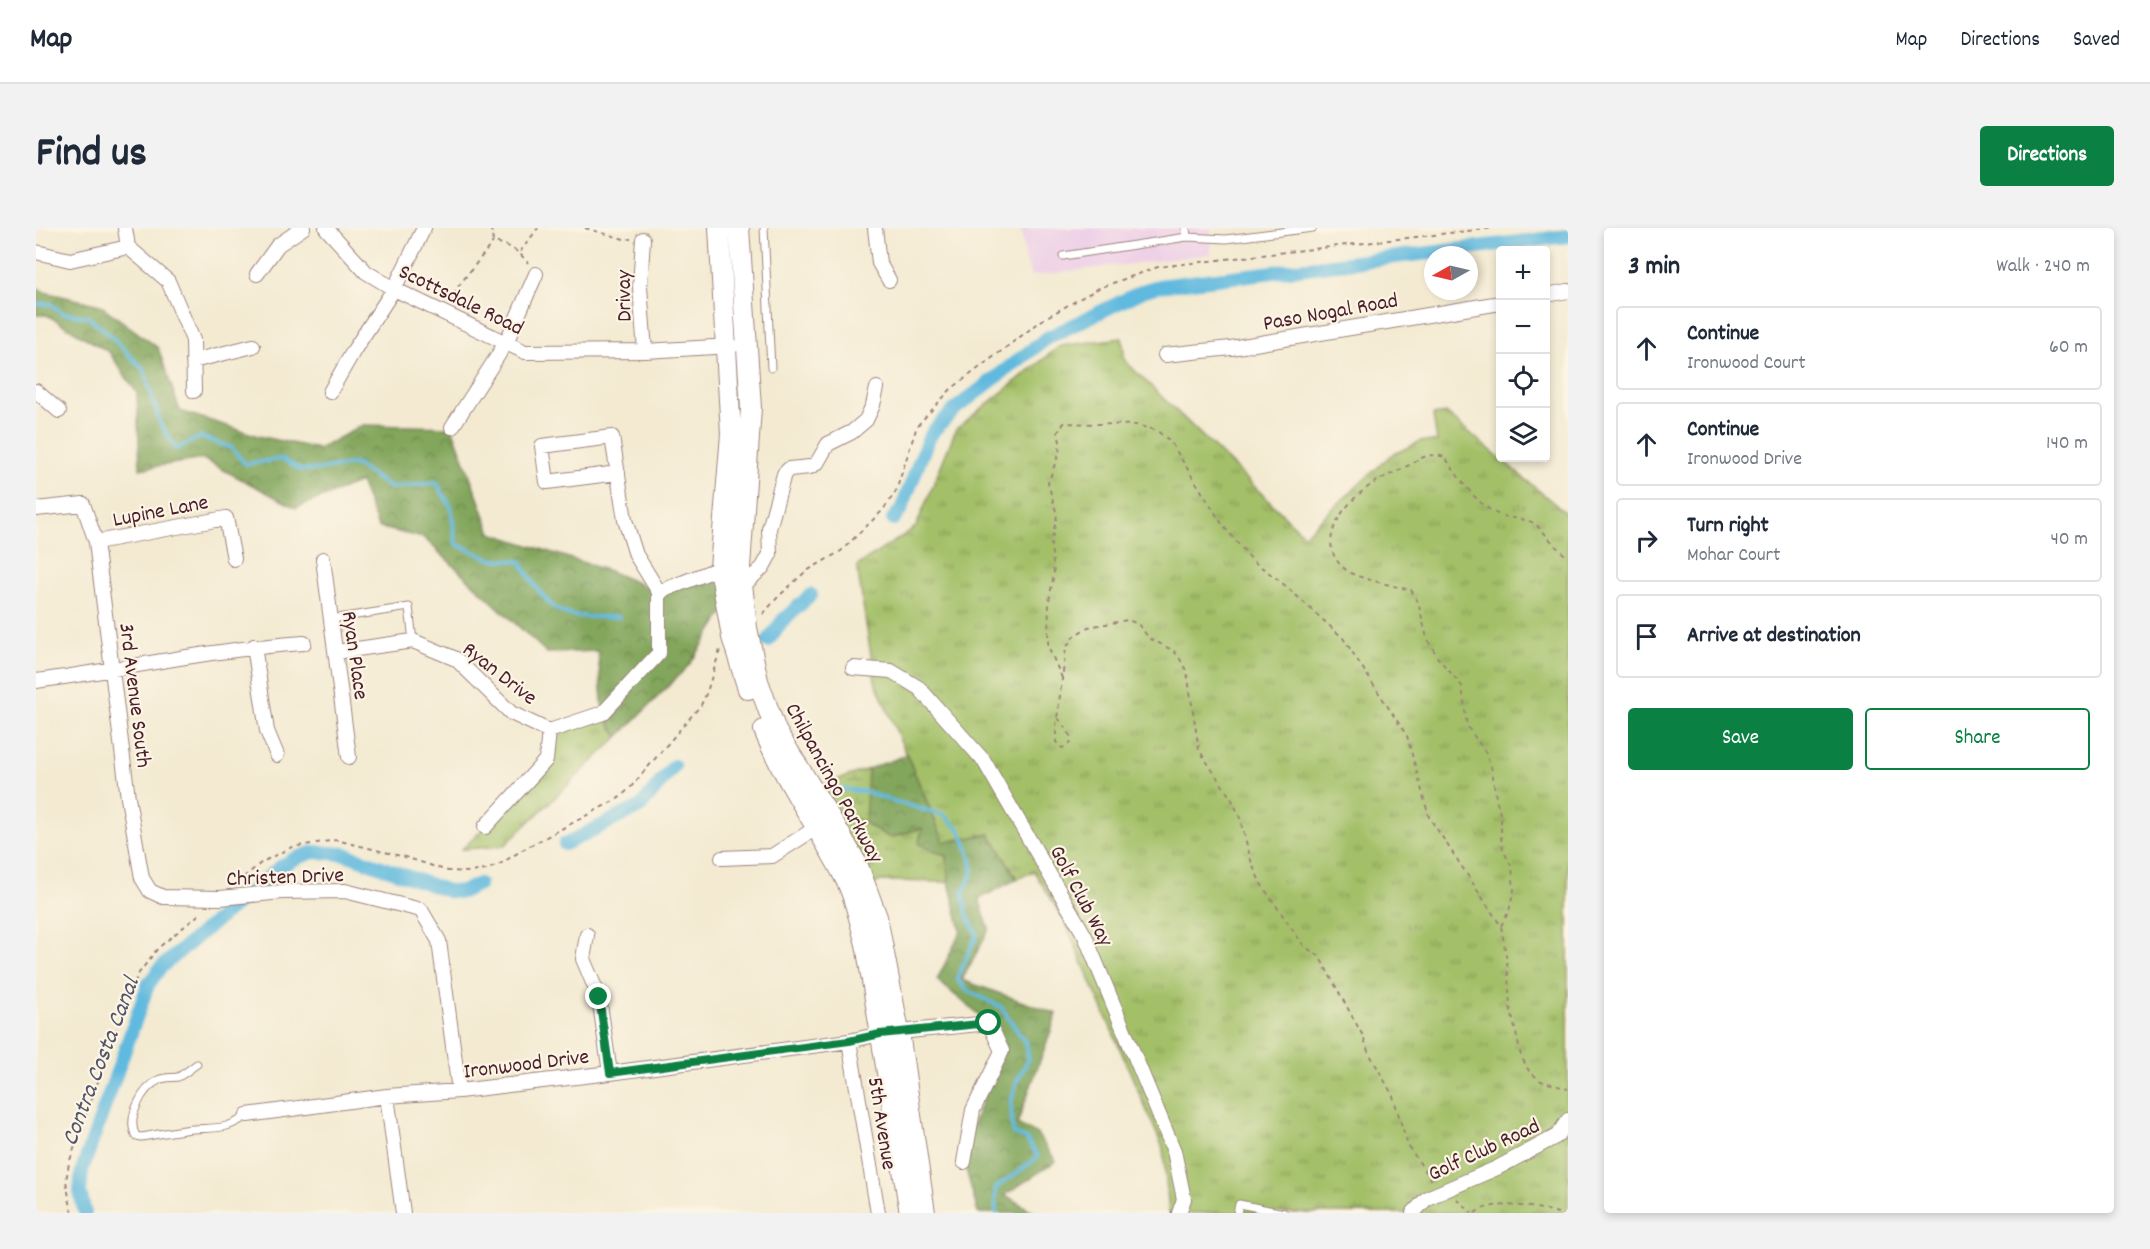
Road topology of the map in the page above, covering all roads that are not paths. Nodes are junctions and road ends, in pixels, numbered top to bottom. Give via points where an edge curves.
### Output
1 (125, 228) edge
2 (303, 228) edge
3 (326, 228) edge
4 (424, 228) edge
5 (719, 228) edge
6 (739, 228) edge
7 (764, 228) edge
8 (875, 228) edge
9 (1186, 228) edge
10 (1313, 228) edge
11 (1187, 237) junction
12 (643, 239) road end
13 (128, 247) junction
14 (36, 252) edge
15 (1063, 256) dead end
16 (257, 274) dead end
17 (536, 274) road end
18 (889, 280) dead end
19 (394, 289) junction
20 (1568, 291) edge
21 (1550, 294) edge
22 (1496, 304) edge
23 (506, 343) junction
24 (747, 345) junction
25 (253, 346) dead end
26 (726, 346) junction
27 (645, 351) junction
28 (1165, 355) dead end
29 (193, 362) junction
30 (771, 368) dead end
31 (877, 388) dead end
32 (36, 391) edge
33 (194, 391) dead end
34 (330, 392) dead end
35 (59, 411) dead end
36 (452, 427) dead end
37 (618, 473) junction
38 (36, 509) edge
39 (96, 542) junction
40 (234, 559) dead end
41 (323, 559) dead end
42 (740, 567) junction
43 (720, 568) junction
44 (742, 587) junction
45 (659, 592) junction
46 (331, 619) junction
47 (413, 641) junction
48 (304, 643) dead end
49 (254, 646) junction
50 (336, 652) junction
51 (853, 668) dead end
52 (113, 671) junction
53 (36, 681) edge
54 (549, 731) junction
55 (277, 755) dead end
56 (350, 757) dead end
57 (824, 825) junction
58 (485, 827) dead end
59 (722, 858) dead end
60 (150, 891) joint
61 (587, 935) dead end
62 (889, 1033) junction
63 (849, 1041) junction
64 (197, 1064) dead end
65 (610, 1073) junction
66 (459, 1091) junction
67 (387, 1096) junction
68 (247, 1115) joint
69 (1568, 1120) edge
70 (964, 1162) dead end
71 (403, 1213) edge
72 (878, 1213) edge
73 (910, 1213) edge
74 (925, 1213) edge
75 (1179, 1213) edge
76 (1237, 1213) edge
77 (1284, 1213) edge
78 (1413, 1213) edge

1 - 13 street
2 - 16 street via 278,245
3 - 19 street, Scottsdale Road via 366,272
4 - 19 street
5 - 26 street, Chilpancingo Parkway
6 - 24 street, Chilpancingo Parkway
7 - 30 lane
8 - 18 street via 879,263
9 - 11 lane
10 - 11 lane via 1226,239
11 - 15 lane
12 - 27 street, Drivay via 639,287
13 - 14 street via 70,260
13 - 29 street via 168,281 193,340
17 - 23 street
19 - 23 street, Scottsdale Road
19 - 34 street
20 - 21 street
22 - 28 street, Paso Nogal Road via 1231,348
23 - 27 street, Scottsdale Road via 525,352
23 - 36 street
24 - 26 street, Scottsdale Road
24 - 42 street, Chilpancingo Parkway via 751,408
25 - 29 street
26 - 27 street, Scottsdale Road
26 - 43 street, Chilpancingo Parkway via 731,434
29 - 33 street
31 - 44 street via 866,420 828,444 818,463 789,469 784,474 770,529 770,554 763,567
32 - 35 street
37 - 37 street via 612,436 542,446 547,482
37 - 45 street via 625,520 636,555
38 - 39 street, 3rd Avenue South via 83,504
39 - 40 street, Lupine Lane via 226,518
39 - 52 street, 3rd Avenue South
41 - 46 street, Ryan Place
42 - 43 street
42 - 44 street, Chilpancingo Parkway
43 - 45 street
43 - 57 street, Chilpancingo Parkway via 732,637 750,696 776,758
44 - 57 street, Chilpancingo Parkway via 758,681 776,731
45 - 54 street, Ryan Drive via 658,653 603,713
46 - 47 lane via 409,607
46 - 50 street, Ryan Place
47 - 50 street
47 - 54 street, Ryan Drive via 456,659 511,712
48 - 49 street
49 - 52 street
49 - 55 street via 267,730
50 - 56 street, Ryan Place
51 - 75 street, Golf Club Way via 891,671 919,688 984,760 1085,936 1174,1151 1184,1199
52 - 53 street
52 - 60 street, 3rd Avenue South via 128,798 142,878
54 - 58 street via 546,760
57 - 59 street via 772,856
57 - 62 street, Chilpancingo Parkway via 858,866 877,916
60 - 66 street, Christen Drive via 163,897 345,891 421,910 439,941
61 - 65 street via 582,959 599,997
62 - 63 street, Ironwood Drive
62 - 70 street, Ironwood Drive via 989,1023 1002,1051 973,1110
62 - 73 street, Chilpancingo Parkway
62 - 74 street, Chilpancingo Parkway
63 - 65 street, Ironwood Drive
63 - 72 street, 5th Avenue
64 - 68 lane via 178,1077 158,1080 146,1092 132,1124 136,1136 186,1129 214,1130
65 - 66 street, Ironwood Drive
66 - 67 street, Ironwood Drive
67 - 68 street, Ironwood Drive
67 - 71 street
69 - 78 street, Golf Club Road via 1557,1136 1534,1150 1427,1198
76 - 77 lane via 1239,1204

